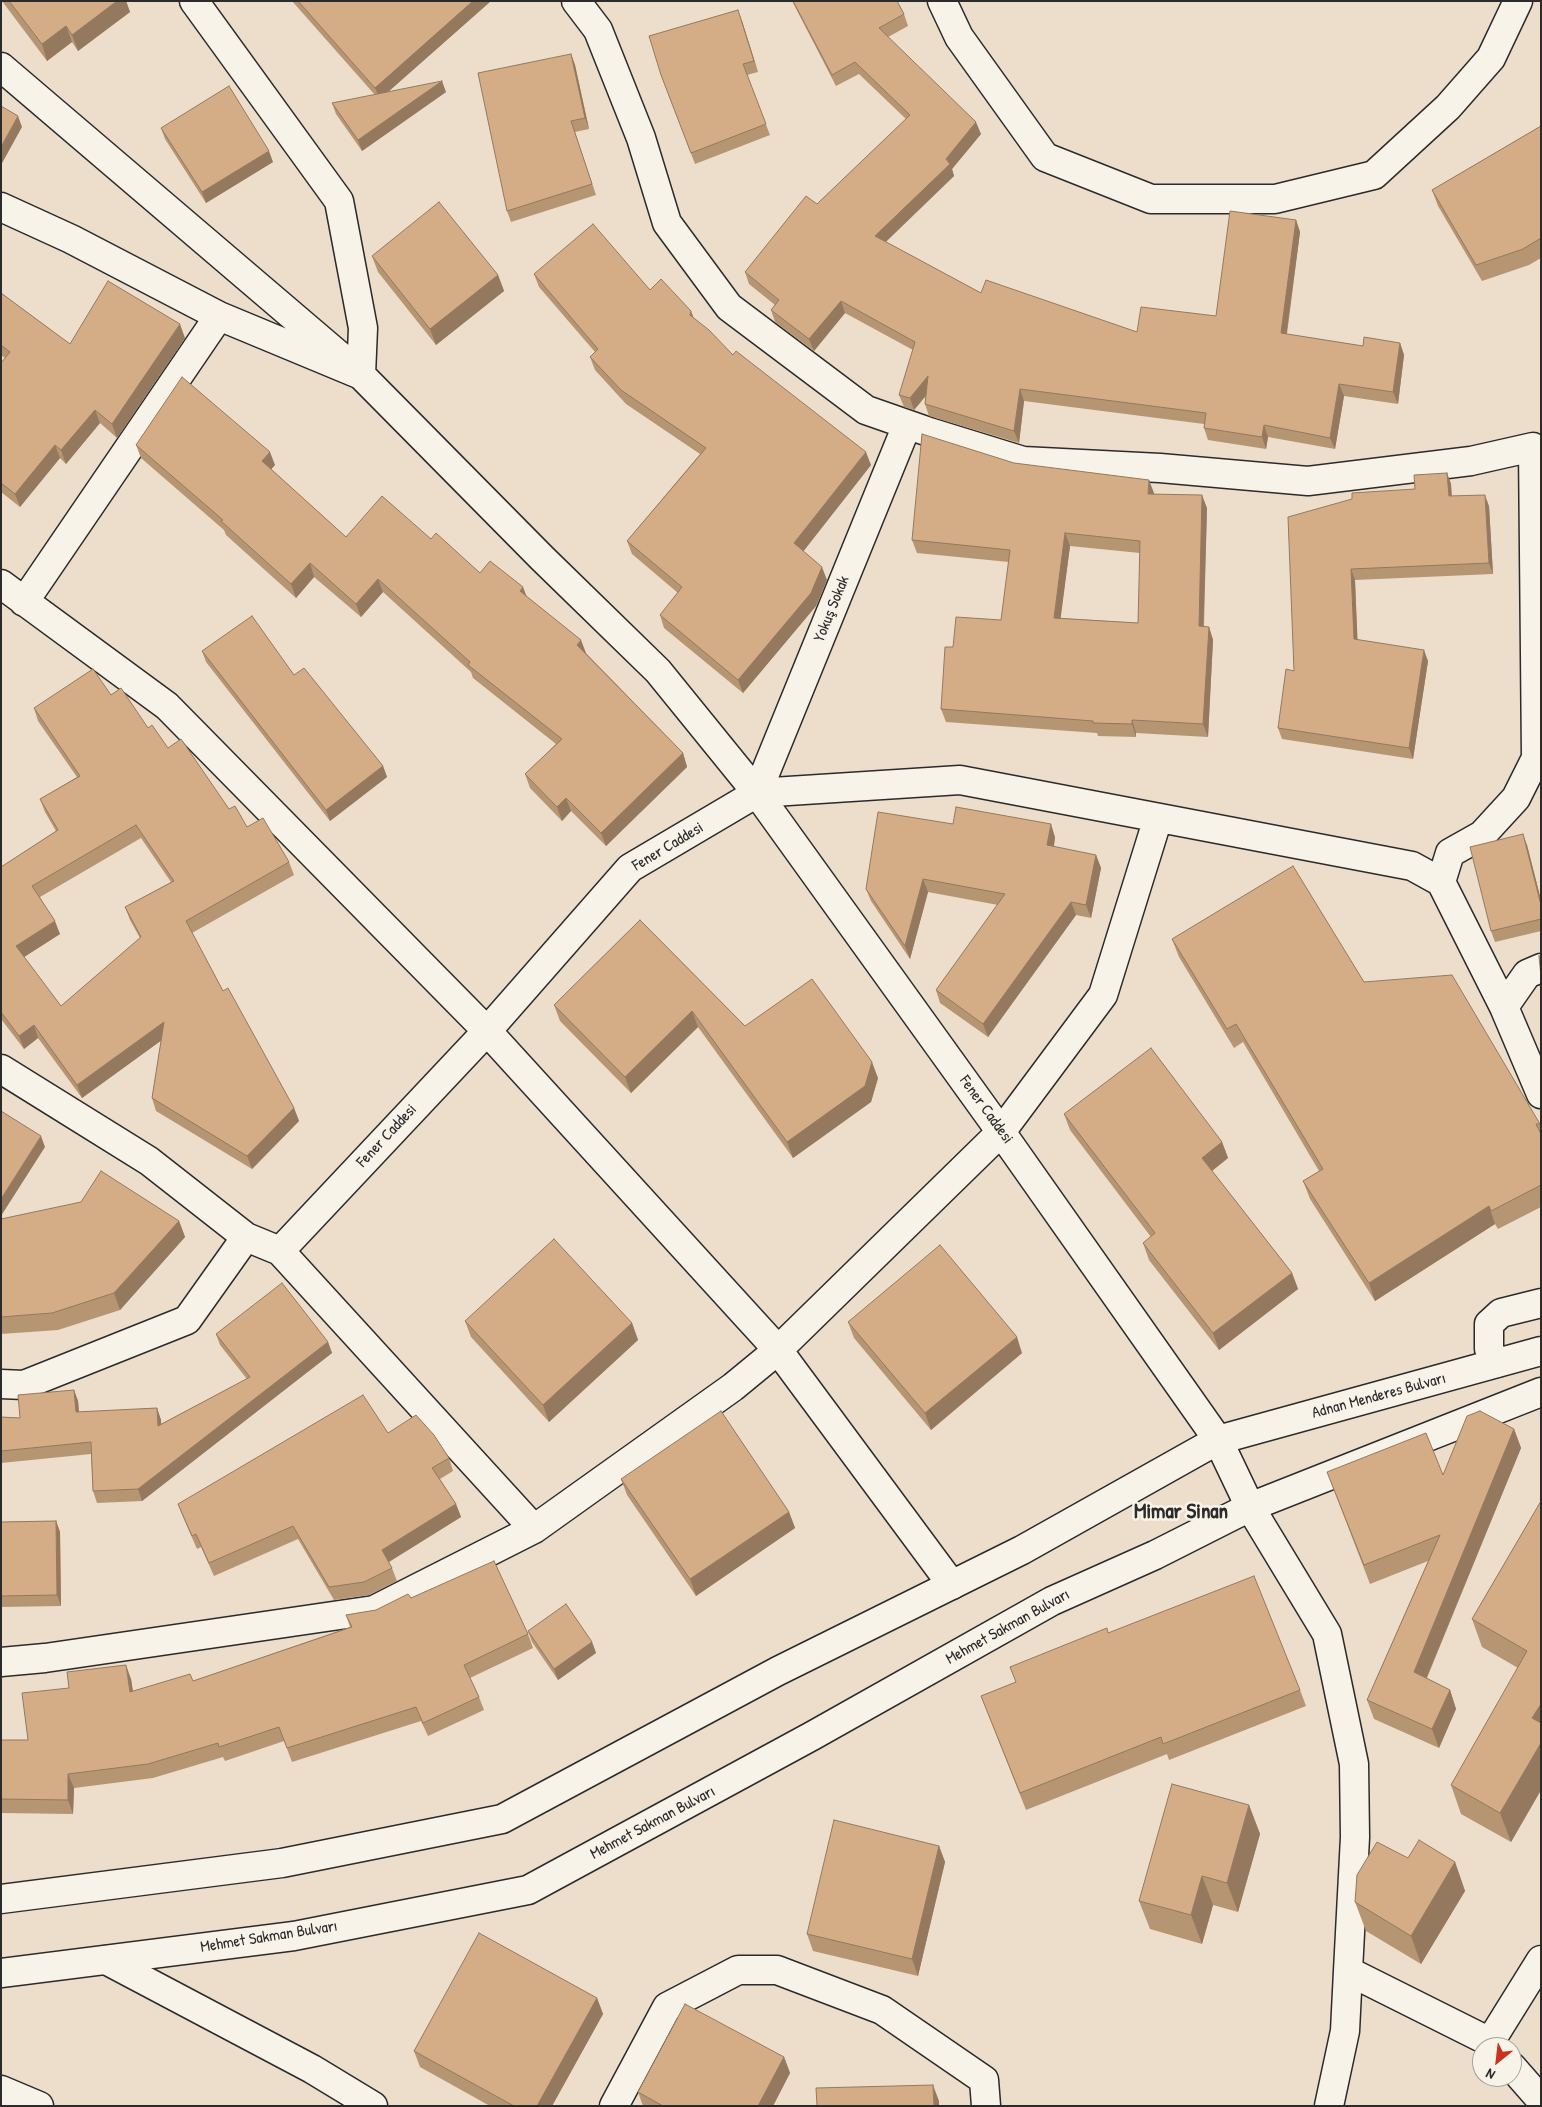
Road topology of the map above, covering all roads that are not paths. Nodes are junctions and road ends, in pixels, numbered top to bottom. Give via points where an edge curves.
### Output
1 (194, 1) edge
2 (576, 1) edge
3 (942, 1) edge
4 (1518, 1) edge
5 (1, 67) edge
6 (1, 207) edge
7 (219, 316) junction
8 (361, 375) junction
9 (907, 425) junction
10 (1537, 446) edge
11 (1, 584) edge
12 (24, 602) junction
13 (757, 793) junction
14 (1158, 818) junction
15 (1441, 882) junction
16 (1541, 968) edge
17 (1504, 1006) junction
18 (487, 1031) junction
19 (1, 1069) edge
20 (1541, 1094) edge
21 (1001, 1132) junction
22 (246, 1237) junction
23 (280, 1250) junction
24 (1541, 1303) edge
25 (778, 1350) junction
26 (1541, 1351) edge
27 (1496, 1363) junction
28 (1, 1384) edge
29 (1541, 1392) edge
30 (1218, 1440) junction
31 (1250, 1507) junction
32 (534, 1529) junction
33 (952, 1585) junction
34 (1, 1662) edge
35 (1, 1899) edge
36 (106, 1960) junction
37 (1541, 1960) edge
38 (1348, 1970) junction
39 (1, 1973) edge
40 (1477, 2037) edge
41 (1497, 2037) edge
42 (1522, 2078) edge
43 (1, 2090) edge
44 (1541, 2100) edge
45 (39, 2106) edge
46 (373, 2106) edge
47 (614, 2106) edge
48 (986, 2106) edge
49 (1329, 2106) edge

1 - 8 street via 339,201 363,328
2 - 9 street via 598,30 641,138 667,223 729,307 866,410
3 - 4 street via 959,37 1044,158 1152,200 1275,199 1374,175 1448,107 1491,58
5 - 8 street
6 - 7 street via 72,239
7 - 8 street
7 - 12 street
8 - 13 street via 658,671
9 - 10 street via 1023,461 1160,468 1308,481 1470,461
9 - 13 street, Yokuş Sokak
10 - 15 street via 1536,758 1516,798 1482,835 1450,853
11 - 12 street
12 - 18 street via 167,706
13 - 14 street via 960,780
13 - 18 street, Fener Caddesi via 630,868
13 - 21 street, Fener Caddesi
14 - 15 street via 1412,866
14 - 21 street via 1103,995
15 - 17 street
16 - 17 street via 1527,974
17 - 20 street
18 - 23 street, Fener Caddesi
18 - 25 street
19 - 22 street via 149,1161
21 - 25 street
21 - 30 street, Fener Caddesi
22 - 23 street
22 - 28 street via 186,1320 24,1385
23 - 32 street
24 - 27 street via 1501,1314 1489,1324 1489,1349
25 - 32 street
25 - 33 street
26 - 27 street, Adnan Menderes Bulvarı
27 - 30 street, Adnan Menderes Bulvarı
29 - 31 street
30 - 31 street, Fener Caddesi
30 - 33 street via 1022,1550
31 - 36 street, Mehmet Sakman Bulvarı via 1155,1556 1052,1601 528,1890 294,1936
31 - 38 street, Fener Caddesi via 1327,1634 1354,1764 1355,1838
32 - 34 street via 374,1610
33 - 35 street via 778,1671 502,1819 282,1863
36 - 39 street, Mehmet Sakman Bulvarı
36 - 46 street via 312,2069
37 - 41 street
38 - 40 street
38 - 49 street, Fener Caddesi via 1345,2031
42 - 44 street
43 - 45 street
47 - 48 street via 667,2007 738,1970 777,1970 882,2010 984,2080

